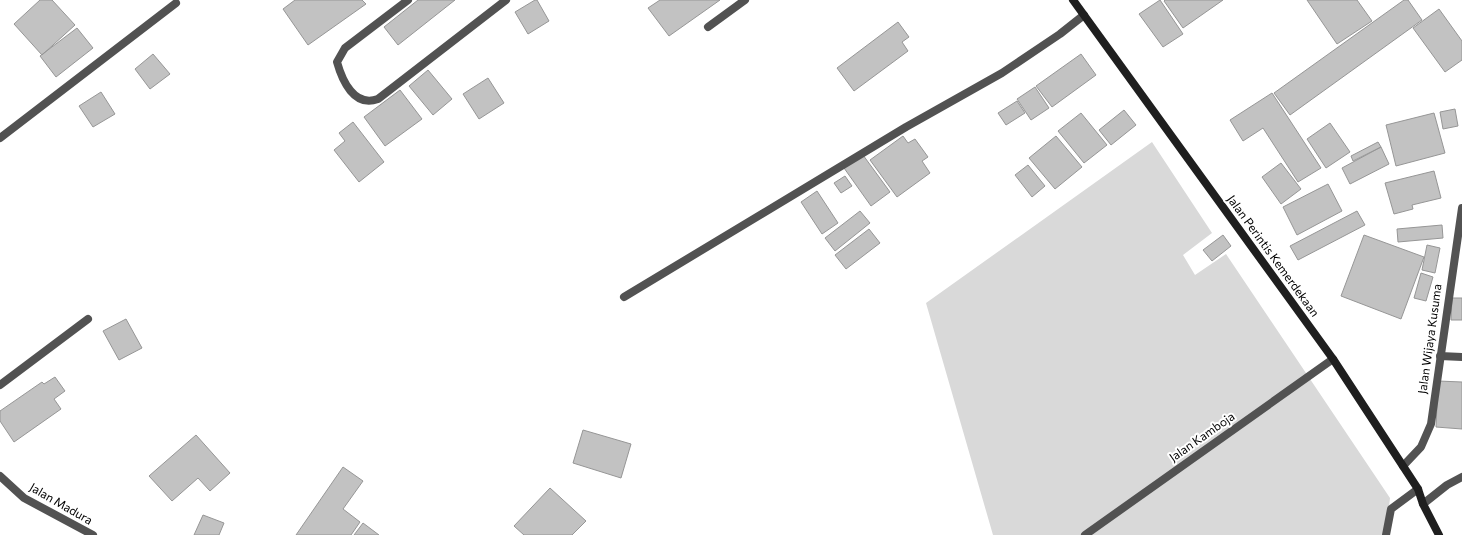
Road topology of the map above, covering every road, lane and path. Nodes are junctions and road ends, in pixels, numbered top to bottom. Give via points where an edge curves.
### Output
1 (408, 0) edge
2 (506, 0) edge
3 (744, 0) edge
4 (1073, 0) edge
5 (176, 3) dead end
6 (1084, 15) junction
7 (708, 27) dead end
8 (0, 138) edge
9 (1462, 208) edge
10 (1459, 251) edge
11 (624, 297) dead end
12 (88, 319) dead end
13 (1440, 356) junction
14 (1462, 357) edge
15 (1333, 359) junction
16 (0, 385) edge
17 (1403, 466) junction
18 (0, 476) edge
19 (1462, 477) edge
20 (1418, 489) junction
21 (1423, 504) junction
22 (93, 535) edge
23 (1085, 535) edge
24 (1386, 535) edge
25 (1439, 535) edge

1 - 2 street via 345,48 337,62 341,78 357,98 371,101 378,98
3 - 7 street
4 - 6 street, Jalan Perintis Kemerdekaan
5 - 8 street
6 - 11 street via 1002,74 906,127
6 - 15 street, Jalan Perintis Kemerdekaan
9 - 10 street, Jalan Wijaya Kusuma
10 - 13 street, Jalan Wijaya Kusuma
12 - 16 street
13 - 14 street
13 - 17 street, Jalan Wijaya Kusuma via 1431,424 1421,447
15 - 17 street, Jalan Perintis Kemerdekaan
15 - 23 street, Jalan Kamboja
17 - 20 street, Jalan Perintis Kemerdekaan
18 - 22 street, Jalan Madura via 24,498
19 - 21 street
20 - 21 street, Jalan Perintis Kemerdekaan
20 - 24 street via 1391,509
21 - 25 street, Jalan Perintis Kemerdekaan

